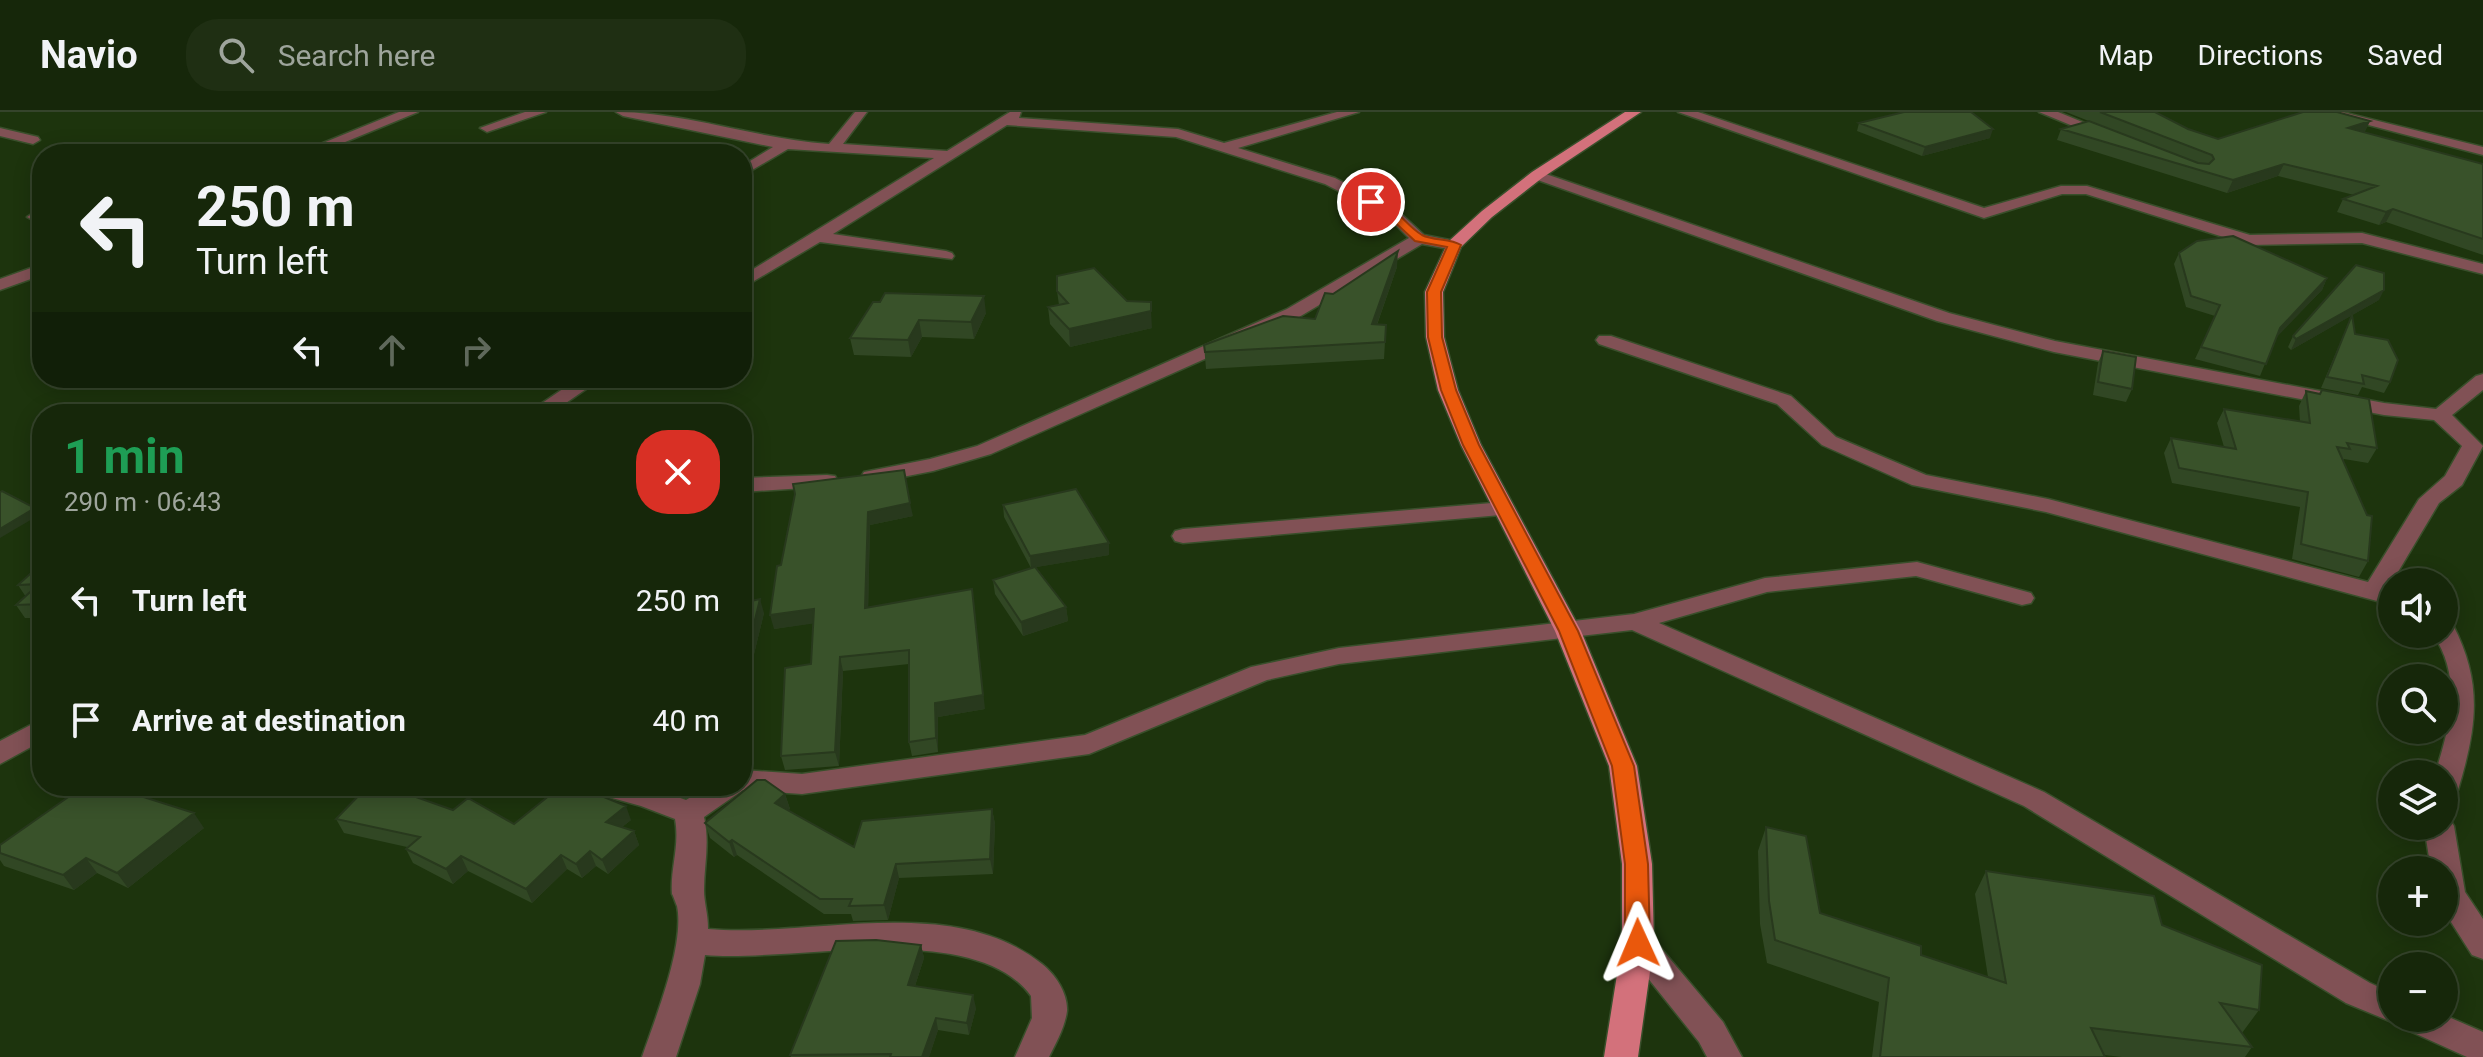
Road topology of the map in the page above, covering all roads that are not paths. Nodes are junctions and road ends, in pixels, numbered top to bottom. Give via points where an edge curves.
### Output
1 (411, 112) edge
2 (539, 112) edge
3 (1019, 112) edge
4 (1352, 112) edge
5 (1634, 112) edge
6 (1685, 112) edge
7 (2046, 112) edge
8 (2326, 112) edge
9 (633, 113) edge
10 (861, 113) edge
11 (1004, 121) junction
12 (487, 128) dead end
13 (0, 132) edge
14 (2115, 138) edge
15 (33, 140) dead end
16 (329, 144) edge
17 (785, 145) junction
18 (1221, 148) junction
19 (831, 150) junction
20 (2483, 151) edge
21 (948, 155) junction
22 (752, 166) edge
23 (1537, 175) junction
24 (815, 236) junction
25 (1419, 239) junction
26 (1454, 245) junction
27 (946, 256) dead end
28 (2483, 269) edge
29 (32, 273) edge
30 (752, 277) edge
31 (0, 285) edge
32 (1605, 340) dead end
33 (2483, 380) edge
34 (576, 388) edge
35 (552, 404) edge
36 (2440, 415) junction
37 (752, 484) edge
38 (1504, 509) junction
39 (1183, 536) dead end
40 (2397, 568) edge
41 (2378, 592) edge
42 (2022, 598) dead end
43 (1635, 622) junction
44 (1568, 631) junction
45 (2456, 648) edge
46 (32, 734) edge
47 (0, 754) edge
48 (2453, 760) edge
49 (752, 781) edge
50 (644, 796) edge
51 (715, 796) edge
52 (689, 813) junction
53 (2441, 840) edge
54 (691, 941) junction
55 (1638, 943) junction
56 (2483, 946) edge
57 (2378, 1002) edge
58 (2447, 1032) edge
59 (2483, 1048) edge
60 (659, 1057) edge
61 (1032, 1057) edge
62 (1621, 1057) edge
63 (1725, 1057) edge

1 - 16 street
2 - 12 street
3 - 11 street
4 - 18 street
5 - 23 main road
6 - 28 street via 1984,213 2061,190 2087,190 2249,240 2362,238
7 - 14 street
8 - 20 street
9 - 17 street
10 - 19 street
11 - 18 street via 1178,133
11 - 21 street
13 - 15 street
17 - 19 street
17 - 22 street
18 - 25 street via 1330,181 1392,213
19 - 21 street
21 - 24 street
23 - 26 main road
23 - 36 street via 1957,320 2054,346
24 - 27 street
24 - 30 street
25 - 26 street
25 - 37 street via 1293,313 984,450 864,478
26 - 38 main road via 1434,292 1435,337 1448,390
29 - 31 street
32 - 41 street via 1784,400 1829,441 1920,480 2048,506
33 - 36 street
34 - 35 street
36 - 40 street via 2473,445 2454,480 2430,499
38 - 39 street
38 - 44 main road
42 - 43 street via 1917,569 1765,585
43 - 44 street
43 - 57 street via 2034,799
44 - 49 street via 1339,656 1260,673 1089,744 802,784
44 - 55 main road via 1623,766 1637,864
45 - 48 street via 2466,661 2473,695
46 - 47 street
50 - 52 street
51 - 52 street
52 - 54 street via 694,840 688,894 693,907
53 - 56 street via 2450,894
54 - 60 street
54 - 61 street via 725,946 942,939 975,948 1027,968 1044,985 1050,1006
55 - 62 main road
55 - 63 street via 1711,1032
58 - 59 street

